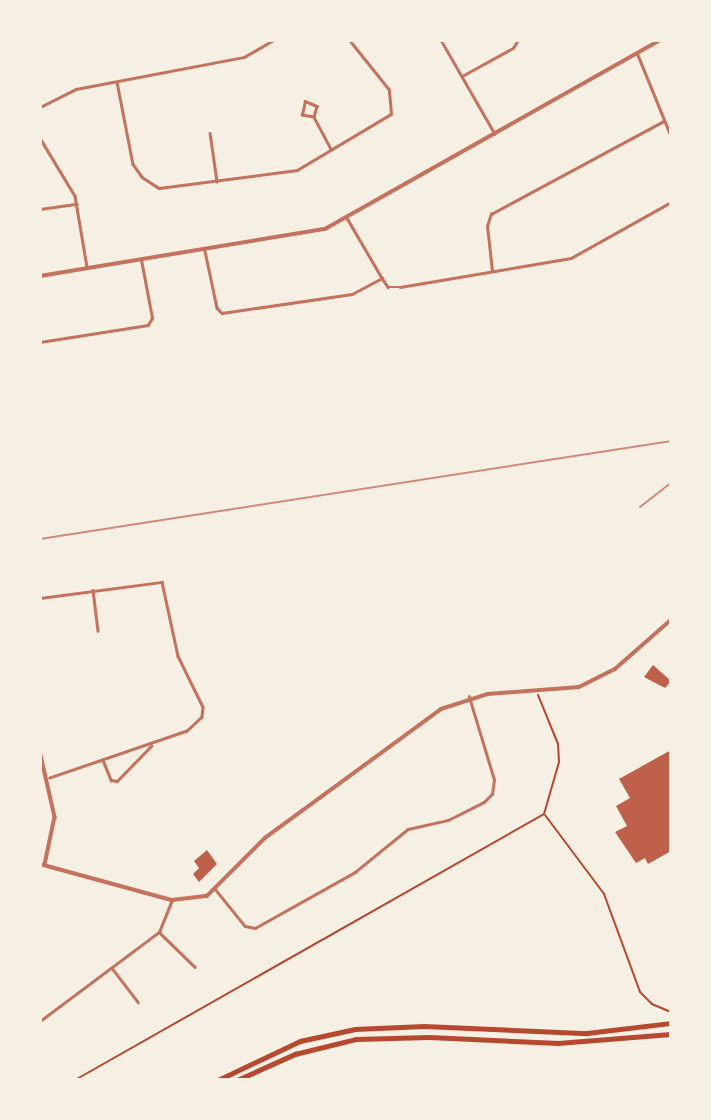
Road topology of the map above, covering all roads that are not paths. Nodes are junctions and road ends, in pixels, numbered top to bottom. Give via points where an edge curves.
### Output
1 (273, 40) edge
2 (349, 40) edge
3 (441, 40) edge
4 (518, 40) edge
5 (662, 40) edge
6 (638, 55) junction
7 (462, 76) junction
8 (117, 82) junction
9 (40, 107) edge
10 (314, 117) junction
11 (664, 121) junction
12 (210, 133) dead end
13 (495, 134) junction
14 (671, 136) edge
15 (40, 138) edge
16 (331, 149) junction
17 (218, 181) junction
18 (671, 202) edge
19 (77, 204) junction
20 (40, 209) edge
21 (347, 218) junction
22 (205, 251) junction
23 (141, 260) junction
24 (88, 269) junction
25 (492, 271) junction
26 (40, 276) edge
27 (382, 278) junction
28 (40, 342) edge
29 (93, 590) junction
30 (40, 598) edge
31 (671, 620) edge
32 (97, 631) dead end
33 (469, 697) junction
34 (153, 744) junction
35 (40, 751) edge
36 (103, 760) junction
37 (50, 778) junction
38 (42, 864) edge
39 (216, 890) junction
40 (172, 900) junction
41 (159, 932) junction
42 (112, 967) junction
43 (195, 967) dead end
44 (138, 1002) dead end
45 (40, 1021) edge
46 (671, 1023) edge
47 (671, 1034) edge
48 (218, 1080) edge
49 (237, 1080) edge

1 - 8 street via 244,57
2 - 16 street via 389,90 393,102 384,121
3 - 7 street
4 - 7 street via 513,48
5 - 6 street
6 - 11 street
6 - 13 street
7 - 13 street
8 - 9 street via 76,89
8 - 17 street via 126,142 142,177 159,188
10 - 10 street via 317,106 305,101 302,115
10 - 16 street
11 - 14 street
11 - 25 street via 491,214 487,226
12 - 17 street
13 - 21 street
15 - 19 street
16 - 17 street via 297,170
18 - 25 street via 571,258
19 - 20 street
19 - 24 street
21 - 22 street via 310,234
21 - 27 street
22 - 23 street
22 - 27 street via 217,309 222,313 352,294
23 - 24 street
23 - 28 street via 152,318 148,325
24 - 26 street
25 - 27 street via 400,287 388,287
29 - 30 street
29 - 32 street
29 - 34 street via 158,580 167,591 178,656 203,712 187,731
31 - 33 street via 602,677 579,687
33 - 39 street via 441,709 265,838
33 - 39 street via 495,786 484,802 448,820 408,829 355,872 256,928 245,926
34 - 36 street
34 - 36 street via 117,781 111,780
35 - 37 street
36 - 37 street
37 - 38 street via 55,817
38 - 40 street
39 - 40 street via 197,900
40 - 41 street
41 - 42 street
41 - 43 street
42 - 44 street
42 - 45 street
46 - 48 main road via 587,1033 355,1029 300,1041
47 - 49 main road via 571,1043 356,1039 295,1054

